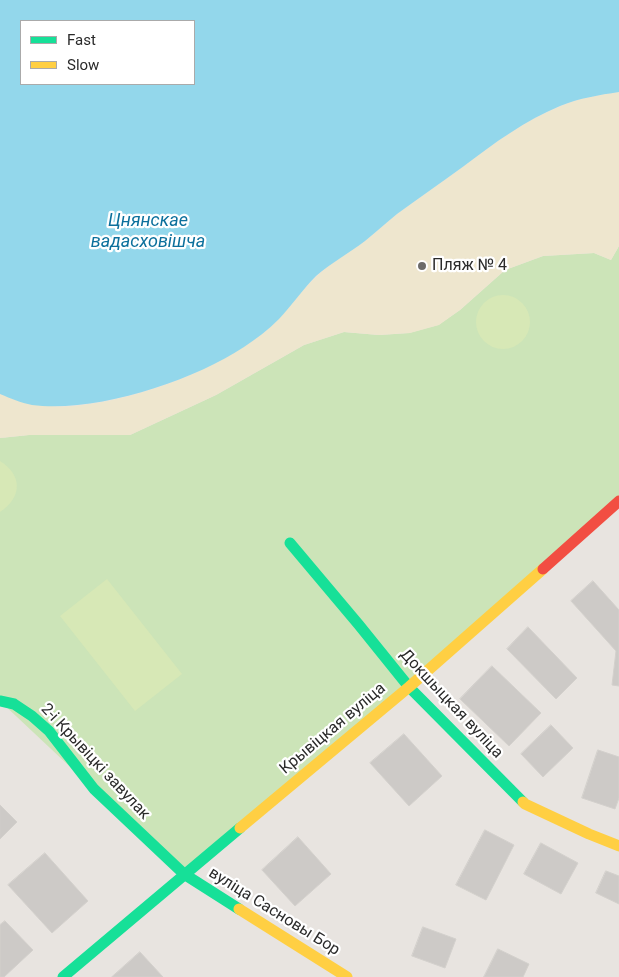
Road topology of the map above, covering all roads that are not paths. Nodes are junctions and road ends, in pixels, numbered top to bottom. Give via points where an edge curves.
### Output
1 (619, 501) edge
2 (290, 543) dead end
3 (409, 687) junction
4 (0, 701) edge
5 (619, 846) edge
6 (184, 874) junction
7 (63, 977) edge
8 (347, 977) edge

1 - 3 street, Крывіцкая вуліца
2 - 3 street, Докшыцкая вуліца
3 - 5 street, Докшыцкая вуліца via 525,804
3 - 6 street, Крывіцкая вуліца
4 - 6 street, 2-і Крывіцкі завулак via 14,704 32,716 49,732 94,789
6 - 7 street, Крывіцкая вуліца
6 - 8 street, вуліца Сасновы Бор

